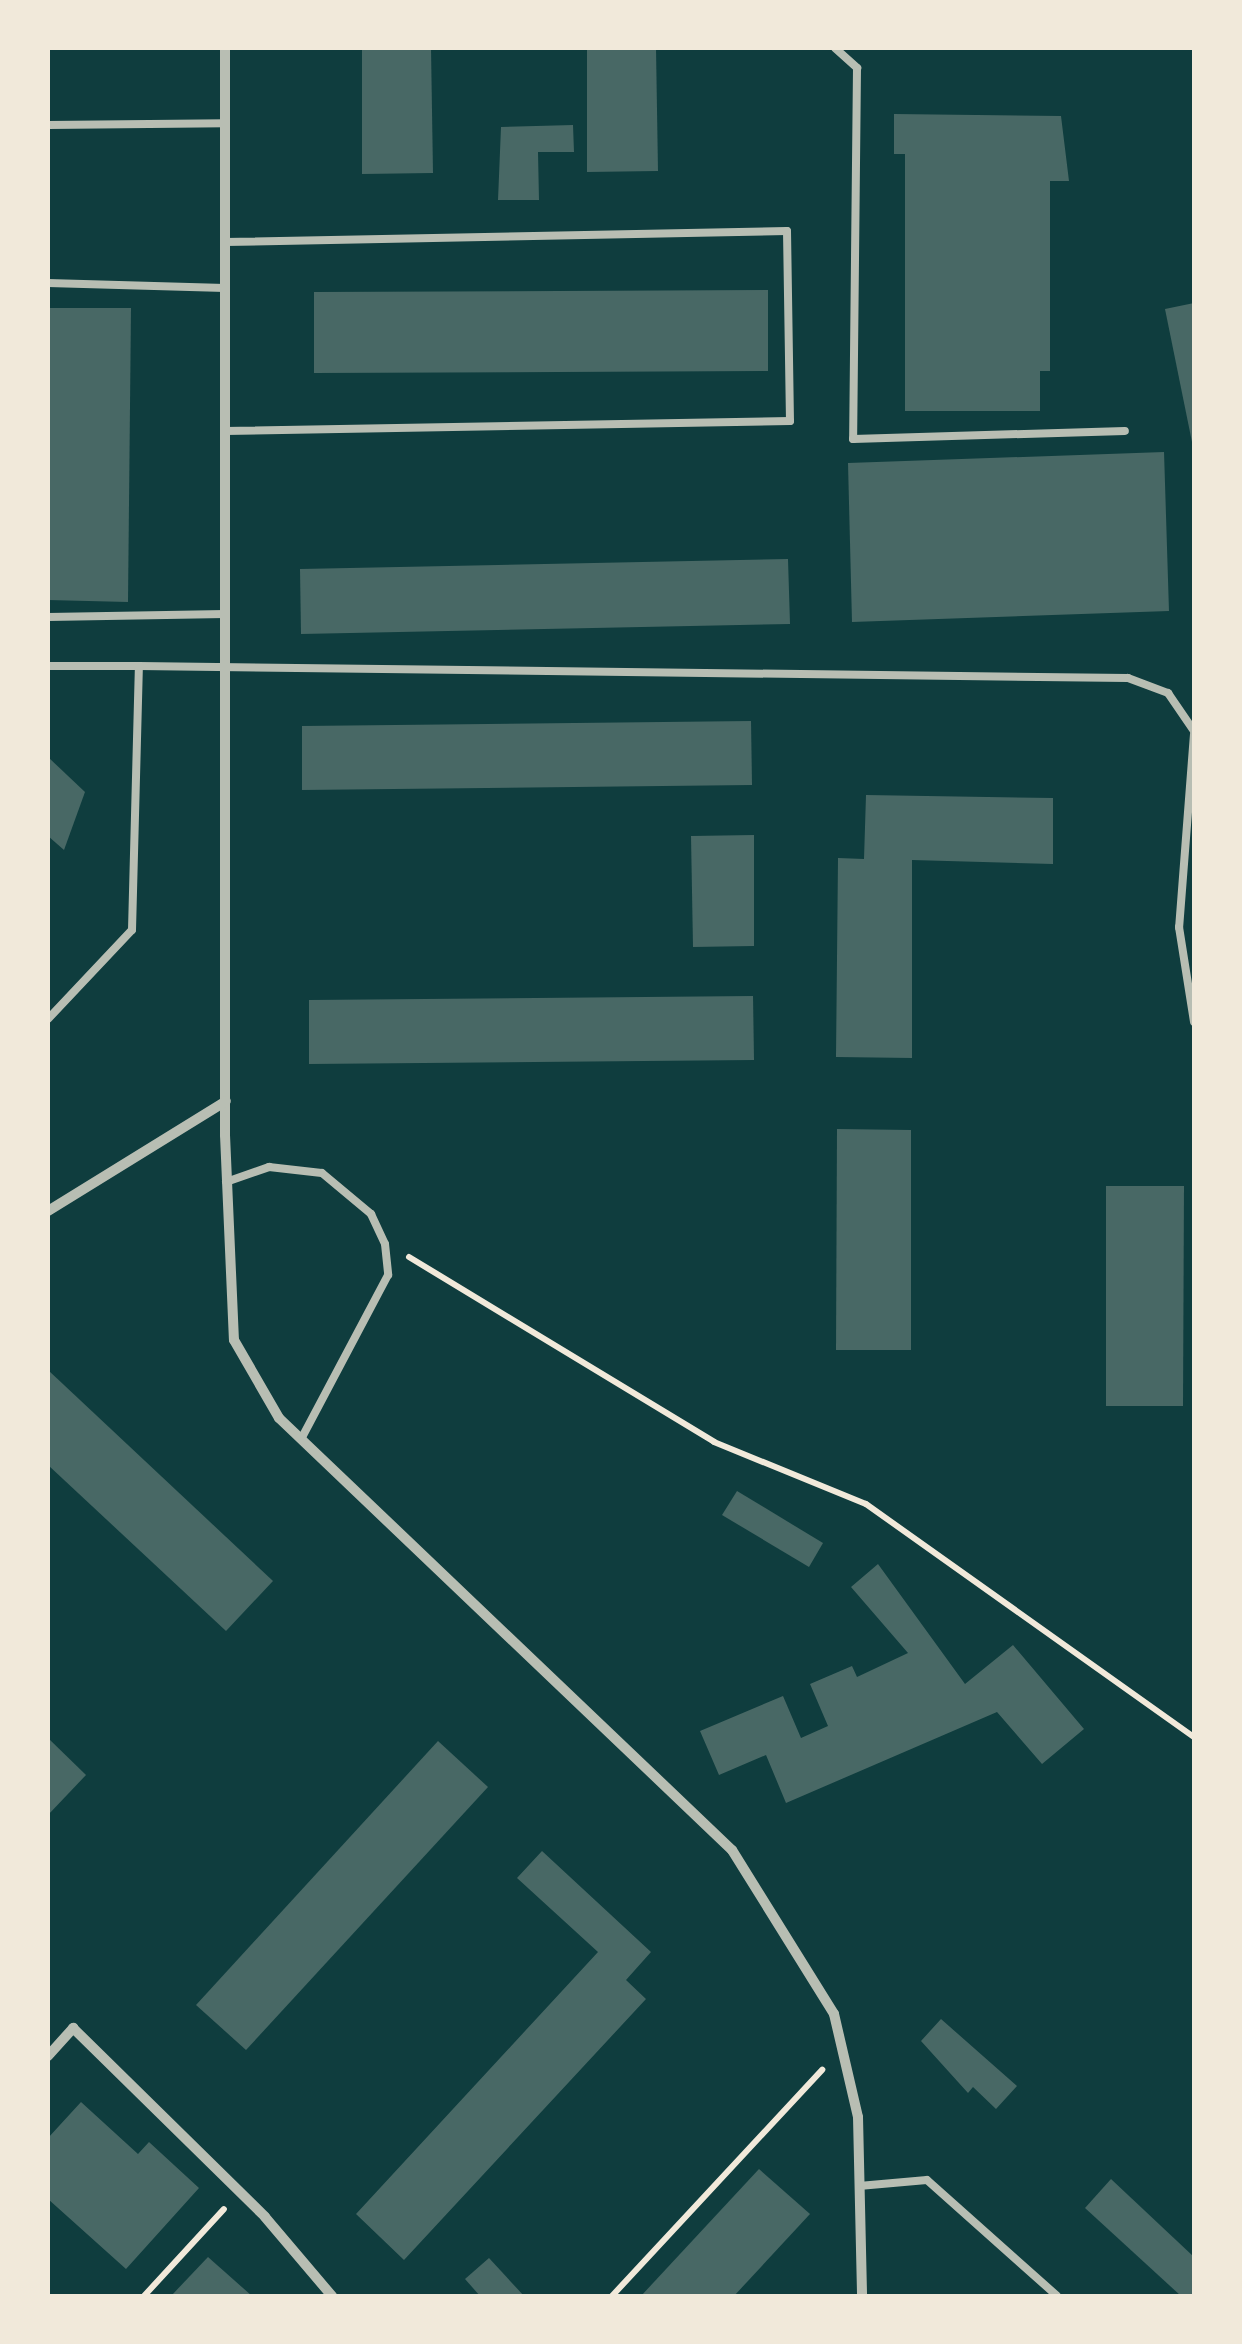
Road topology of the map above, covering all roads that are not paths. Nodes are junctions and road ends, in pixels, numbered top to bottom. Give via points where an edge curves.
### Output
1 (225, 48) edge
2 (835, 48) edge
3 (225, 123) junction
4 (48, 124) edge
5 (225, 242) junction
6 (48, 283) edge
7 (225, 288) junction
8 (225, 431) junction
9 (1125, 431) dead end
10 (225, 614) junction
11 (48, 618) edge
12 (48, 666) edge
13 (139, 666) junction
14 (225, 667) junction
15 (1194, 732) edge
16 (48, 1019) edge
17 (1194, 1022) edge
18 (226, 1101) junction
19 (226, 1182) junction
20 (48, 1211) edge
21 (302, 1439) junction
22 (48, 2056) edge
23 (859, 2186) junction
24 (332, 2296) edge
25 (862, 2296) edge
26 (1057, 2296) edge

1 - 3 street
2 - 9 lane via 857,68 853,439
3 - 4 lane
3 - 5 street
5 - 7 street
5 - 8 lane via 787,231 790,421
6 - 7 lane
7 - 8 street
8 - 10 street
10 - 11 lane
10 - 14 street
12 - 13 lane
13 - 14 lane
13 - 16 lane via 132,930
14 - 15 lane via 1128,678 1168,693
14 - 18 street
15 - 17 lane via 1179,927
18 - 19 street
18 - 20 street
19 - 21 street via 234,1340
19 - 21 lane via 269,1167 322,1173 371,1214 384,1244 388,1275
21 - 23 street via 732,1850 834,2014 858,2117
22 - 24 street via 73,2028 240,2192
23 - 25 street
23 - 26 lane via 927,2180

